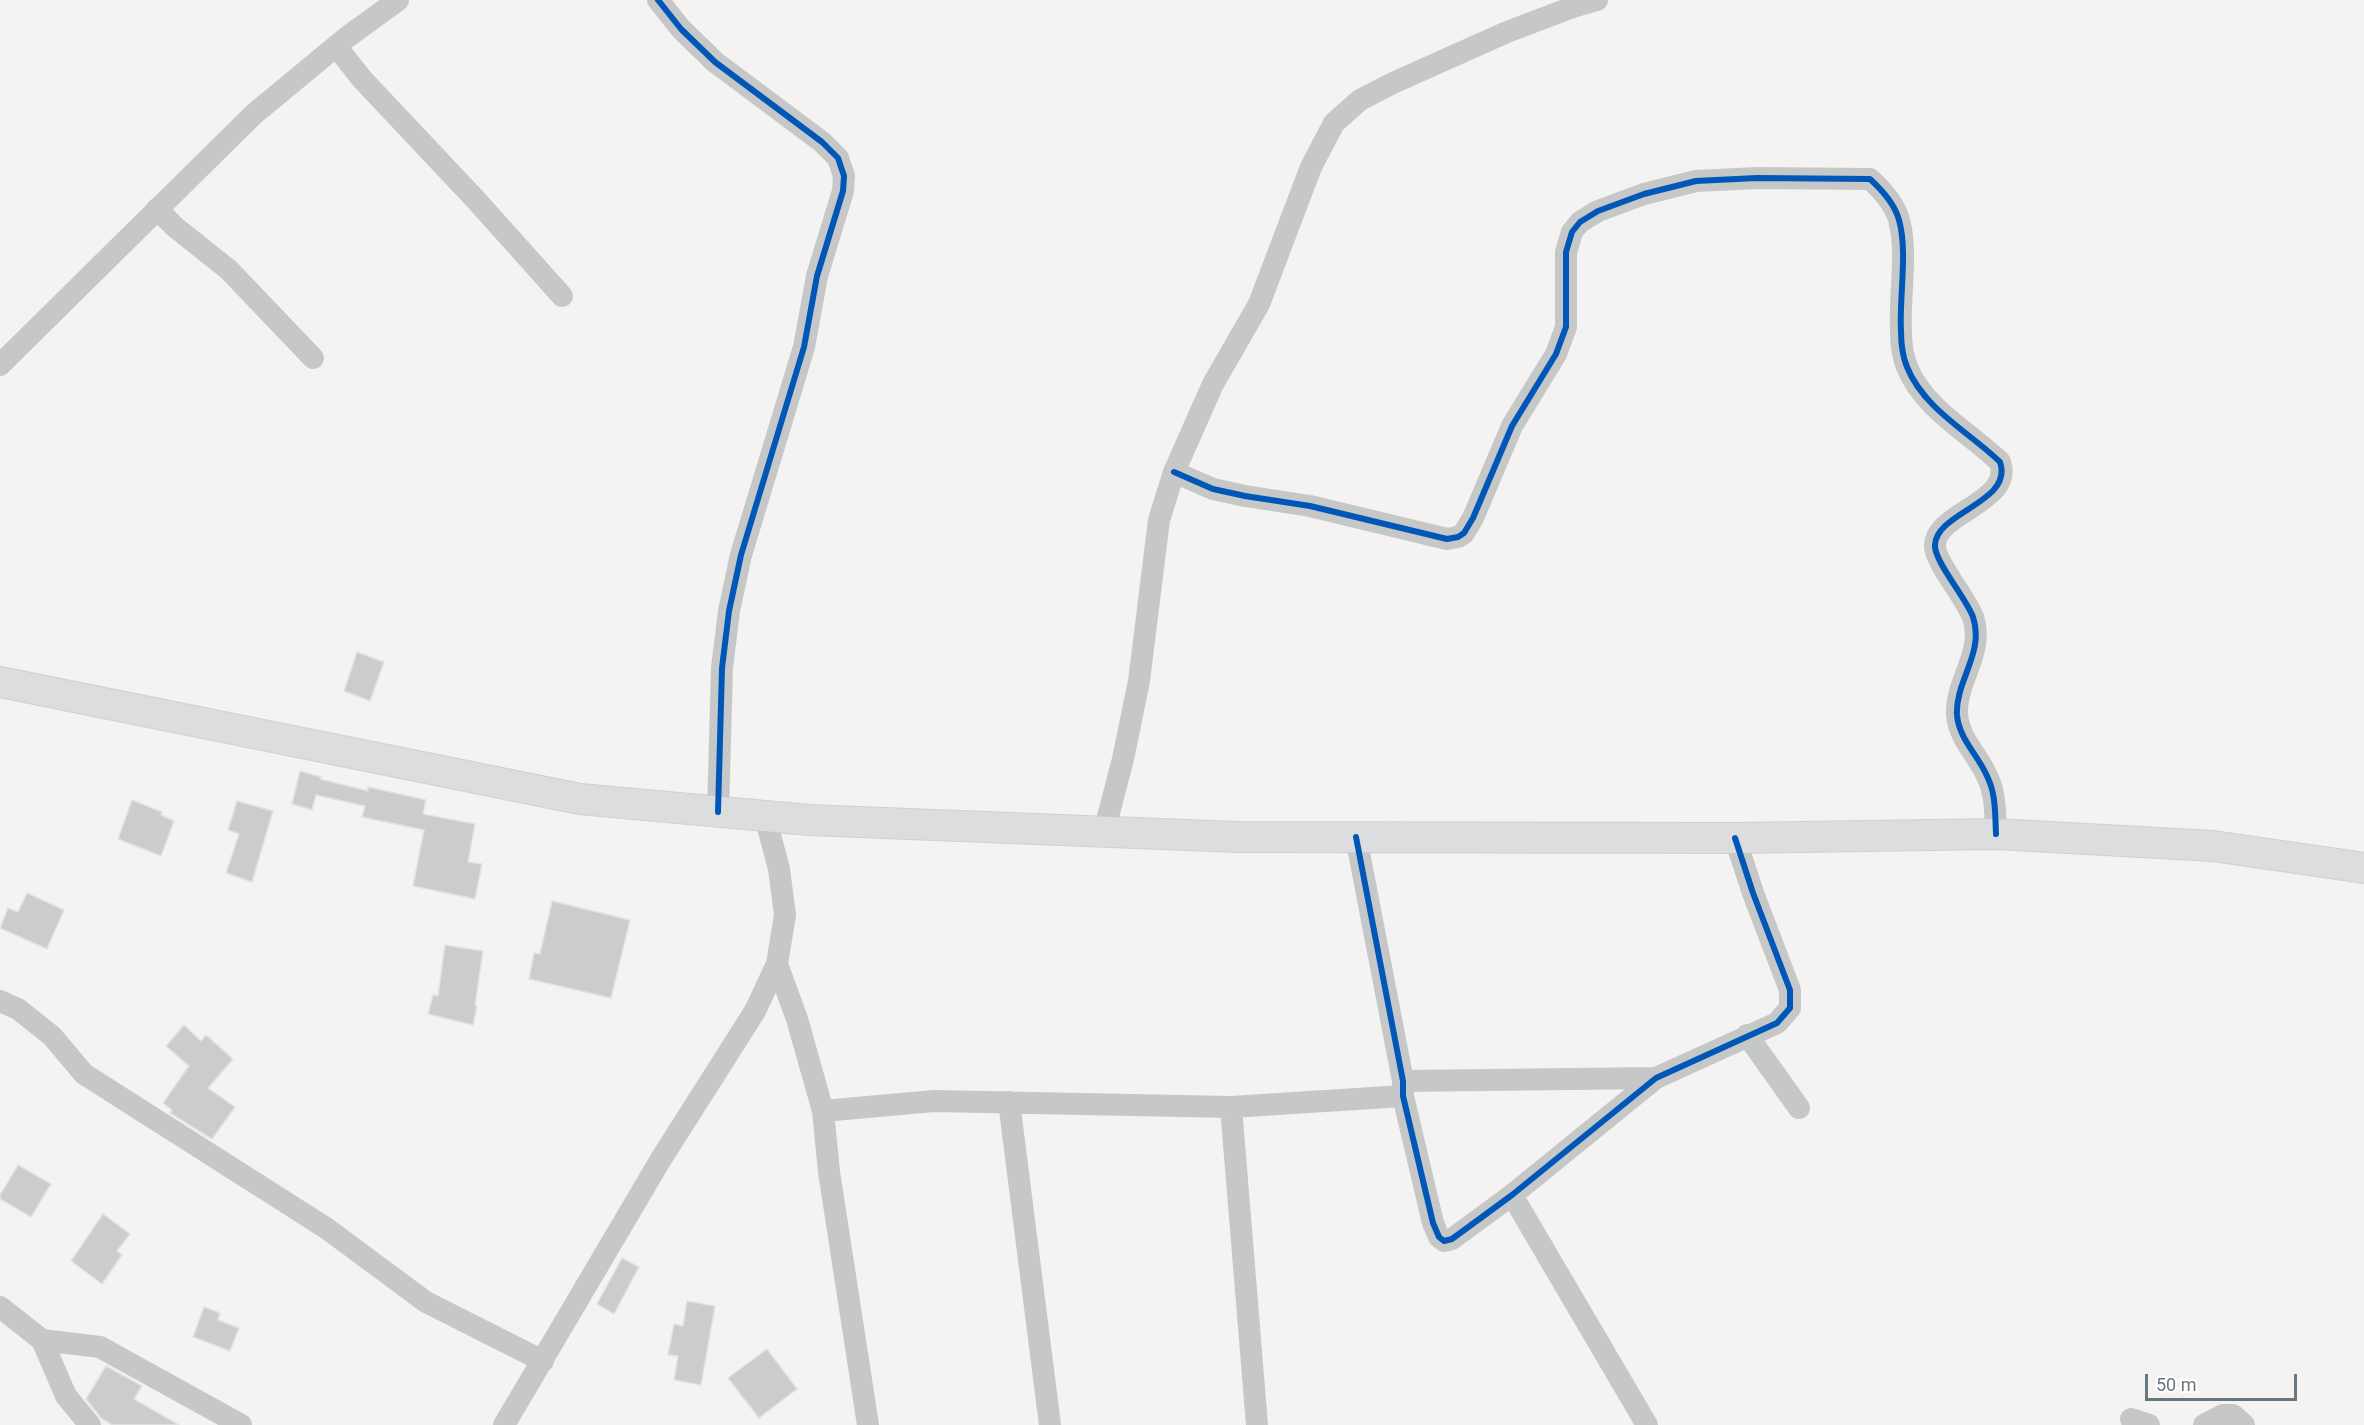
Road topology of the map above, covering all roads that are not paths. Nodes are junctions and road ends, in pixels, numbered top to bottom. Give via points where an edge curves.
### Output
1 (398, 0) edge
2 (658, 0) edge
3 (1597, 0) edge
4 (336, 46) junction
5 (157, 209) junction
6 (562, 296) dead end
7 (313, 358) dead end
8 (0, 365) edge
9 (1174, 472) junction
10 (0, 682) edge
11 (717, 812) junction
12 (765, 816) junction
13 (1104, 832) junction
14 (1996, 834) junction
15 (1356, 837) junction
16 (1735, 838) junction
17 (2364, 868) edge
18 (777, 964) junction
19 (0, 1001) edge
20 (1747, 1035) junction
21 (1656, 1078) junction
22 (1403, 1088) junction
23 (1009, 1102) junction
24 (1231, 1107) junction
25 (1799, 1107) dead end
26 (823, 1111) junction
27 (1512, 1195) junction
28 (0, 1307) edge
29 (42, 1340) junction
30 (543, 1361) junction
31 (90, 1425) edge
32 (241, 1425) edge
33 (504, 1425) edge
34 (868, 1425) edge
35 (1050, 1425) edge
36 (1257, 1425) edge
37 (1647, 1425) edge
38 (2204, 1425) edge
39 (2244, 1425) edge

1 - 4 street
2 - 11 street via 715,62 822,142 838,158 844,176 817,276 804,347 741,555 729,610 722,668
3 - 9 street via 1507,32 1394,83 1360,100 1334,123 1311,167 1258,304 1213,384
4 - 5 street via 254,114
4 - 6 street
5 - 7 street via 229,270
5 - 8 street
9 - 13 street via 1159,520 1139,681
9 - 14 street via 1213,489 1310,506 1447,539 1458,537 1473,518 1512,426 1556,354 1566,327 1566,252 1572,232 1580,222 1644,194 1696,181 1870,179 1882,189 1899,220 1902,352 1907,368 1933,405 2000,462 2003,472 1990,492 1935,538 1935,549 1973,619 1973,658 1958,697 1957,715 1959,727 1987,773 1994,794
10 - 11 main road via 580,799
11 - 12 main road
12 - 13 main road
12 - 18 street via 779,869 785,915
13 - 15 main road
14 - 16 main road
14 - 17 main road via 2213,846
15 - 16 main road
15 - 22 street
16 - 20 street via 1790,990 1790,1008 1777,1023
18 - 26 street
18 - 30 street via 755,1011
19 - 30 street via 18,1009 52,1036 84,1074 326,1228 426,1302
20 - 21 street
20 - 25 street
21 - 22 street
21 - 27 street
22 - 24 street
22 - 27 street via 1439,1237 1444,1241 1452,1239
23 - 24 street
23 - 26 street via 934,1101
23 - 35 street
24 - 36 street
26 - 34 street
27 - 37 street
28 - 29 street
29 - 31 street via 66,1396
29 - 32 street via 100,1347
30 - 33 street
38 - 39 street via 2223,1415 2233,1415

